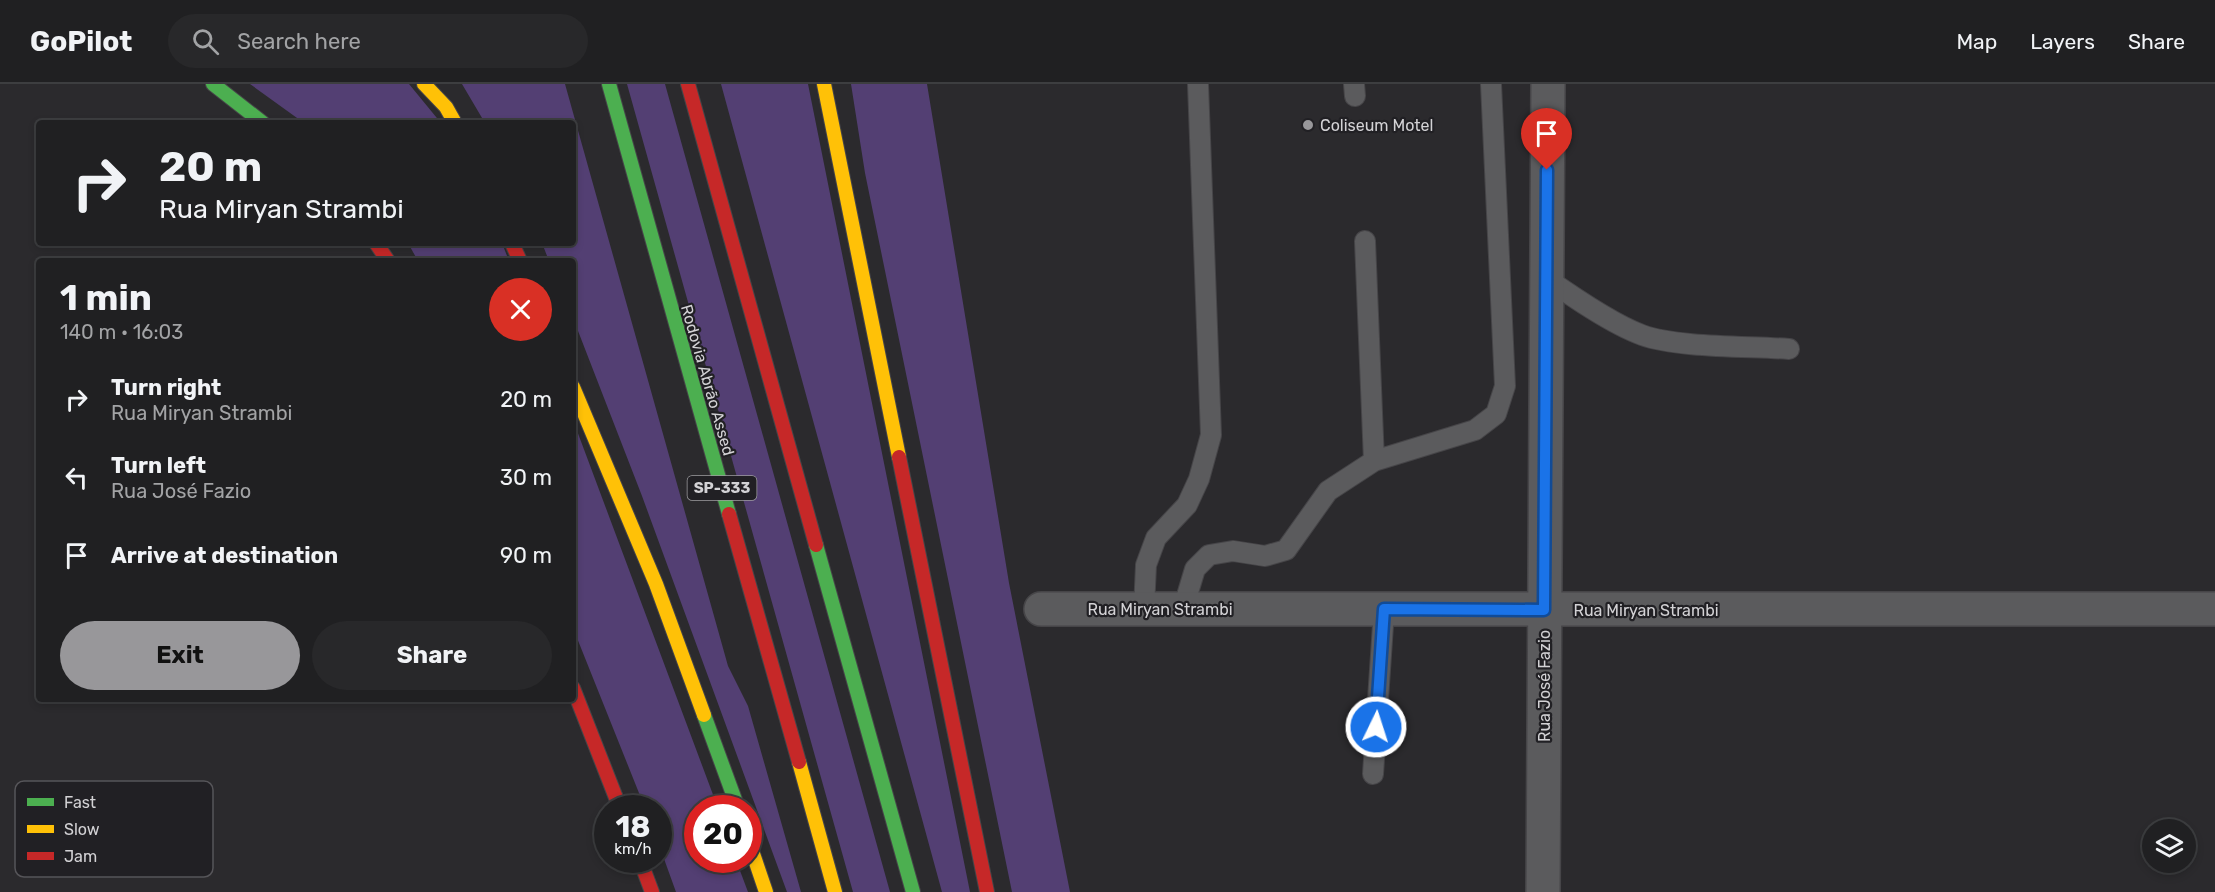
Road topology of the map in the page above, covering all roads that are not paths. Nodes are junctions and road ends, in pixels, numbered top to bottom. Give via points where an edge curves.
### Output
1 (213, 84) edge
2 (424, 84) edge
3 (609, 84) edge
4 (688, 84) edge
5 (824, 84) edge
6 (1198, 84) edge
7 (1491, 84) edge
8 (1548, 84) edge
9 (259, 120) edge
10 (453, 120) edge
11 (1365, 241) dead end
12 (1546, 278) junction
13 (1789, 349) dead end
14 (576, 394) edge
15 (1374, 460) junction
16 (1041, 609) dead end
17 (1144, 609) junction
18 (1183, 609) junction
19 (1384, 609) junction
20 (2215, 609) edge
21 (1544, 610) junction
22 (576, 696) edge
23 (1373, 774) dead end
24 (615, 795) edge
25 (733, 795) edge
26 (645, 873) edge
27 (759, 873) edge
28 (652, 892) edge
29 (766, 892) edge
30 (834, 892) edge
31 (913, 892) edge
32 (987, 892) edge
33 (1543, 892) edge

1 - 9 main road
2 - 10 main road
3 - 30 main road, Rodovia Abrão Assed / SP-333
4 - 31 main road
5 - 32 main road
6 - 17 lane via 1211,435 1187,505 1156,538 1146,565
7 - 15 lane via 1505,386 1496,414 1475,430
8 - 12 street, Rua José Fazio
11 - 15 lane
12 - 13 lane via 1641,335 1666,341
12 - 21 street, Rua José Fazio
14 - 25 main road via 656,584
15 - 18 lane via 1328,491 1286,550 1265,556 1233,551 1209,555 1195,569
16 - 17 street, Rua Miryan Strambi
17 - 18 street, Rua Miryan Strambi
18 - 19 street, Rua Miryan Strambi
19 - 21 street, Rua Miryan Strambi
19 - 23 lane
20 - 21 street, Rua Miryan Strambi
21 - 33 street, Rua José Fazio
22 - 24 main road
26 - 28 main road
27 - 29 main road

